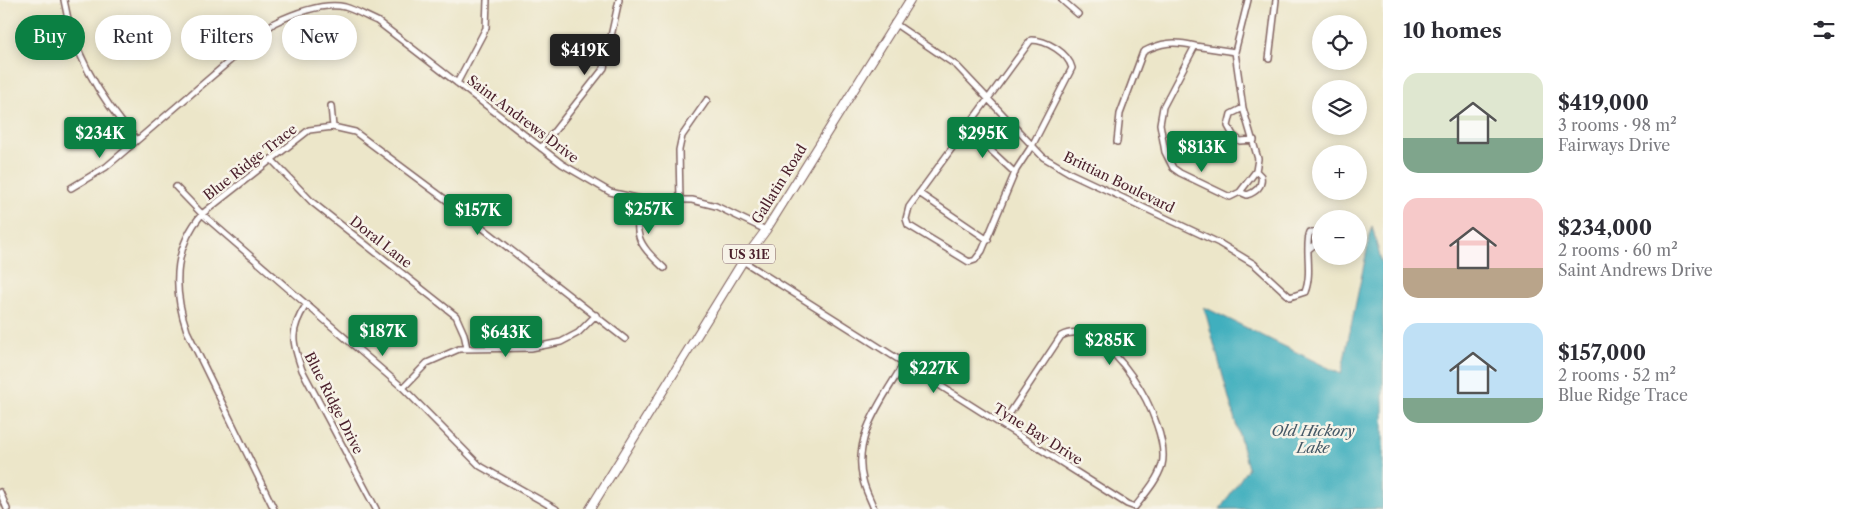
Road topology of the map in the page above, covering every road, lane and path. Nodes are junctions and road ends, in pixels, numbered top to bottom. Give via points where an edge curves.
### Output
1 (64, 0) edge
2 (486, 0) edge
3 (619, 0) edge
4 (910, 0) edge
5 (1062, 0) edge
6 (1248, 0) edge
7 (1276, 0) edge
8 (1078, 14) dead end
9 (894, 23) junction
10 (1195, 46) junction
11 (1236, 52) junction
12 (1269, 60) dead end
13 (457, 83) junction
14 (707, 100) dead end
15 (988, 101) junction
16 (331, 106) dead end
17 (1243, 108) junction
18 (333, 127) junction
19 (967, 128) junction
20 (136, 140) junction
21 (1254, 140) junction
22 (1117, 142) dead end
23 (1033, 144) junction
24 (541, 148) junction
25 (271, 159) junction
26 (1256, 171) junction
27 (1014, 173) junction
28 (176, 187) dead end
29 (71, 188) dead end
30 (1240, 192) junction
31 (919, 193) junction
32 (641, 199) junction
33 (680, 201) junction
34 (202, 214) junction
35 (766, 230) junction
36 (988, 240) junction
37 (1309, 249) dead end
38 (743, 261) junction
39 (664, 268) dead end
40 (306, 305) junction
41 (596, 315) junction
42 (625, 339) dead end
43 (467, 348) junction
44 (904, 363) junction
45 (403, 388) junction
46 (1002, 425) junction
47 (0, 492) edge
48 (7, 509) edge
49 (274, 509) edge
50 (376, 509) edge
51 (556, 509) edge
52 (590, 509) edge
53 (874, 509) edge

1 - 20 street via 85,68 101,95
2 - 13 street via 486,28
3 - 24 street via 604,68
4 - 9 main road, Gallatin Road / US 31E
5 - 8 street
6 - 11 street
7 - 12 street
9 - 15 street, Brittian Boulevard via 957,66
9 - 35 main road, Gallatin Road / US 31E
10 - 11 street
10 - 22 street via 1176,42 1143,52 1120,114
10 - 30 street via 1163,107 1160,124 1165,152 1173,168 1201,184 1230,197
11 - 17 street
13 - 20 street, Saint Andrews Drive via 377,21 344,7 312,8 274,23
13 - 24 street, Saint Andrews Drive
14 - 33 street via 682,136 679,150
15 - 19 street
15 - 23 street, Brittian Boulevard
15 - 23 street via 1031,40 1042,40 1070,59 1072,68
16 - 18 street
17 - 21 street
17 - 21 street via 1231,114 1228,126 1240,141
18 - 25 street, Blue Ridge Trace via 309,130
18 - 41 street, Blue Ridge Trace via 356,132
19 - 27 street
19 - 31 street
20 - 29 street, Saint Andrews Drive via 106,167
21 - 26 street via 1258,159
23 - 27 street
23 - 37 street, Brittian Boulevard via 1043,157 1070,173 1219,243 1254,264 1290,297 1302,293 1307,286
24 - 32 street, Saint Andrews Drive via 610,192
25 - 34 street, Blue Ridge Trace
25 - 43 street, Doral Lane via 312,202 456,316
26 - 30 street
26 - 30 street via 1261,176 1260,186 1247,195
27 - 36 street
28 - 34 street
31 - 36 street
31 - 36 street via 909,207 908,225 969,262 979,256
32 - 33 street, Saint Andrews Drive
32 - 39 street via 636,228 641,241
33 - 35 street, Saint Andrews Drive via 692,200 716,206
34 - 40 street
34 - 49 street, Blue Ridge Trace via 190,227 182,244 178,280 183,320
35 - 38 main road, Gallatin Road / US 31E
38 - 44 street, Tyne Bay Drive
38 - 52 main road, Gallatin Road / US 31E
40 - 45 street
40 - 50 street, Blue Ridge Drive via 292,334 295,350 302,370
41 - 42 street, Blue Ridge Trace
41 - 43 street via 578,333 561,342 531,348
43 - 45 street via 427,363
44 - 46 street, Tyne Bay Drive
44 - 53 street via 871,419 862,444 863,482
45 - 51 street via 480,466
46 - 46 street, Tyne Bay Drive via 1061,336 1070,331 1092,338 1112,353 1136,380 1157,426 1162,464 1154,483 1135,506
47 - 48 street

